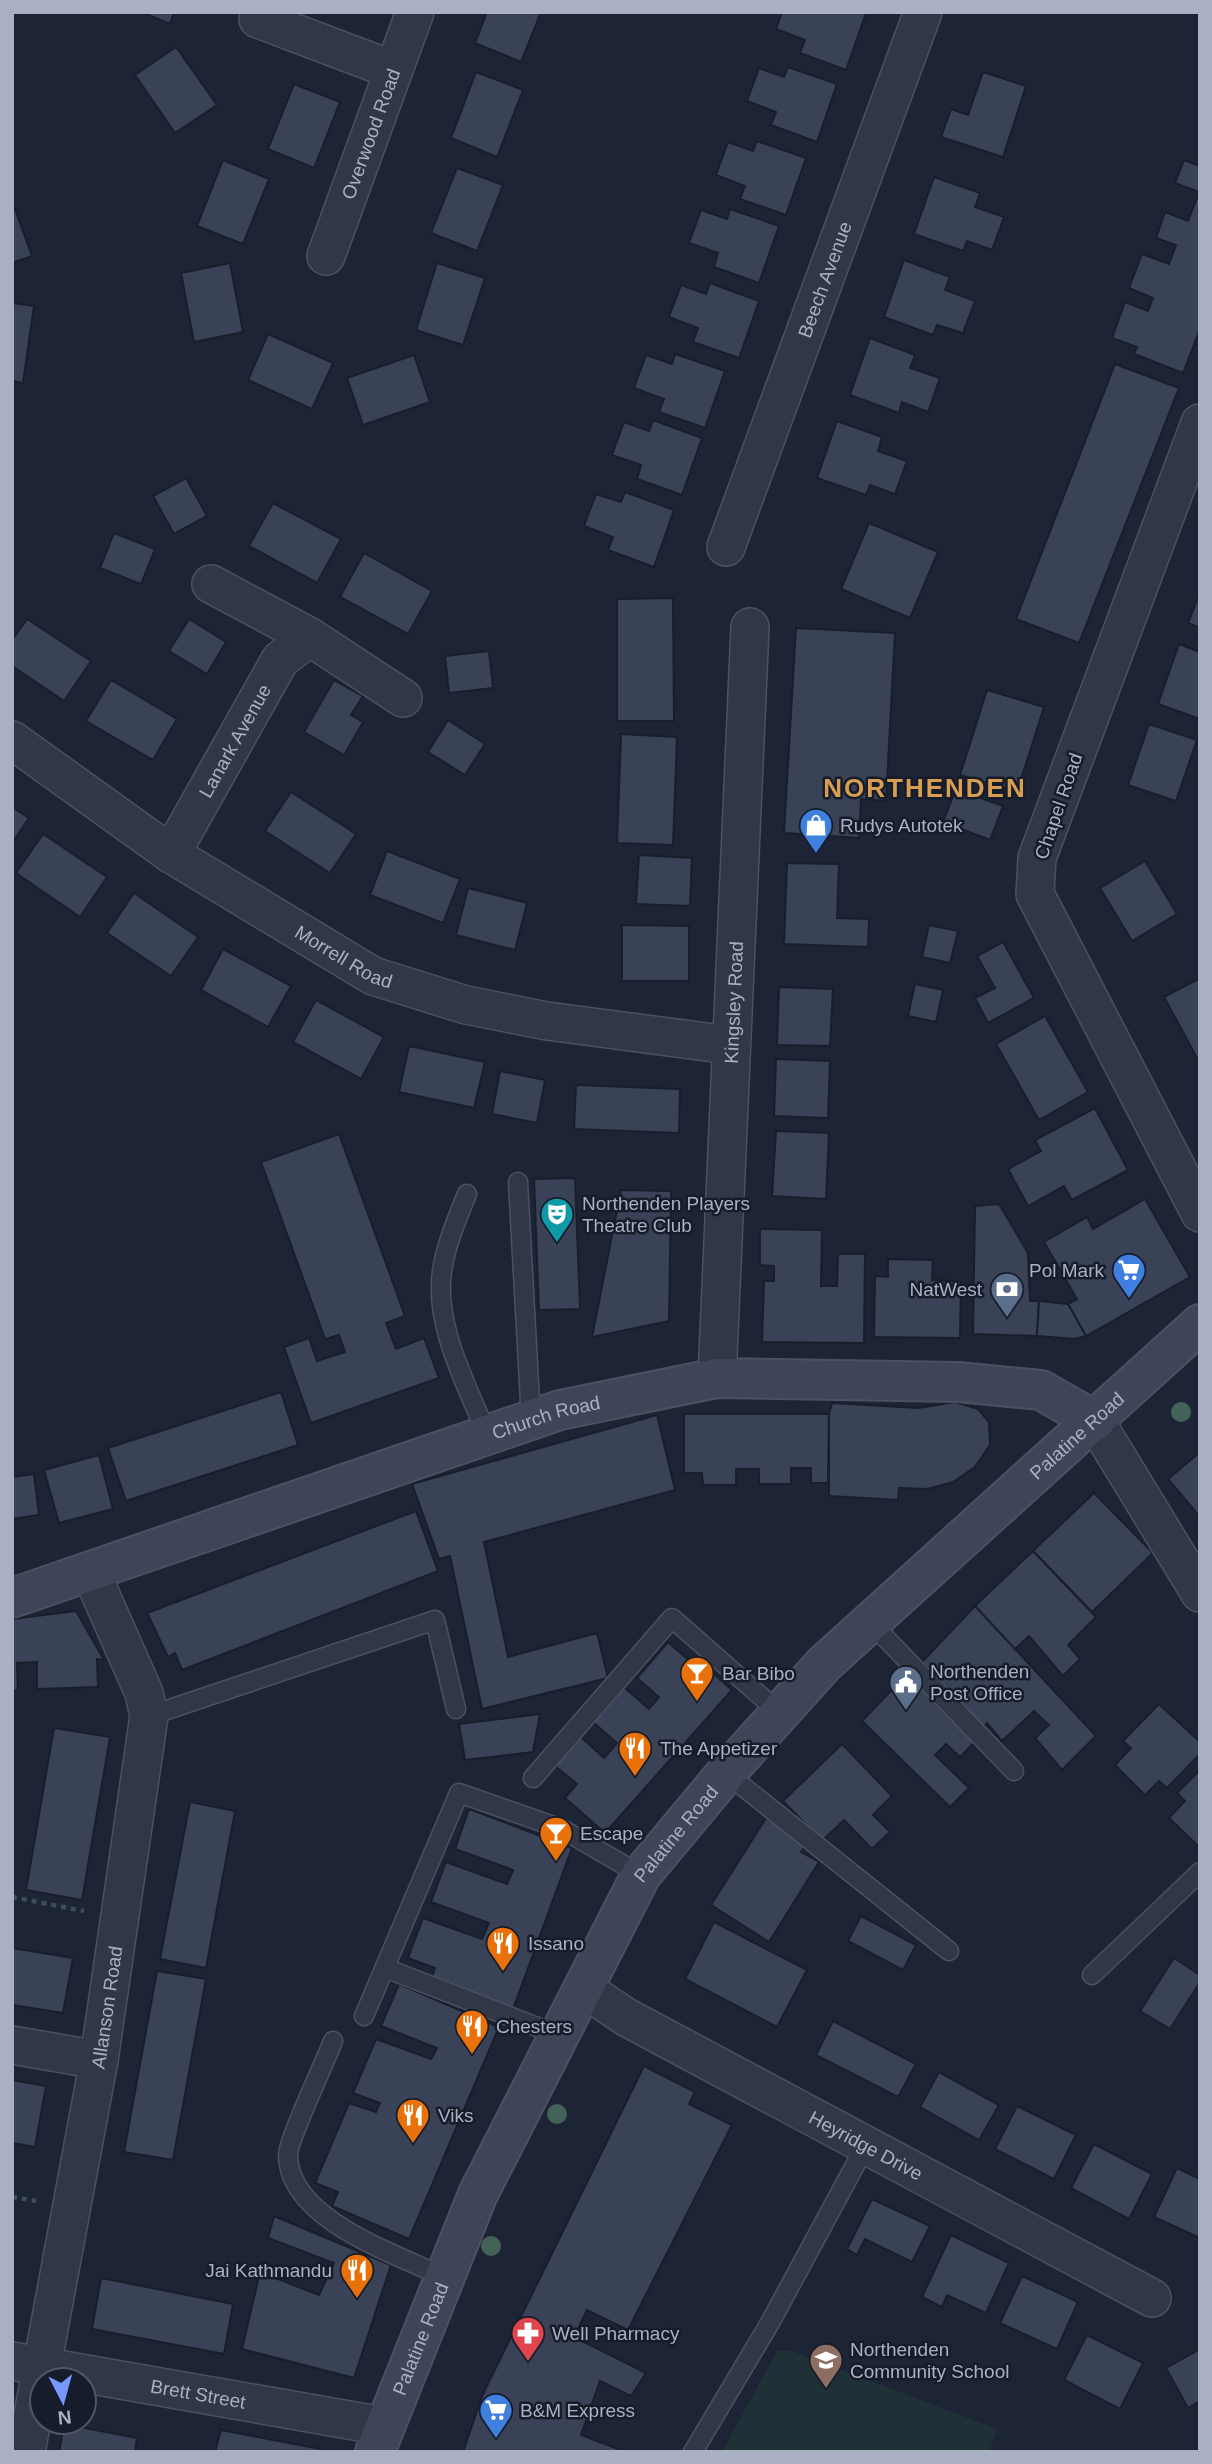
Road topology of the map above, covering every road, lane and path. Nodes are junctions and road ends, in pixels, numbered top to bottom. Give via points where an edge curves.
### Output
1 (415, 12) edge
2 (923, 12) edge
3 (258, 19) dead end
4 (393, 70) junction
5 (326, 256) dead end
6 (1200, 423) edge
7 (726, 547) dead end
8 (211, 584) dead end
9 (750, 627) dead end
10 (310, 637) junction
11 (403, 698) dead end
12 (12, 740) edge
13 (171, 854) junction
14 (729, 1045) junction
15 (518, 1182) dead end
16 (467, 1194) dead end
17 (1200, 1213) edge
18 (1200, 1324) edge
19 (717, 1378) junction
20 (531, 1420) junction
21 (1095, 1421) junction
22 (487, 1435) junction
23 (91, 1573) junction
24 (1200, 1593) edge
25 (12, 1598) edge
26 (870, 1622) junction
27 (456, 1709) dead end
28 (780, 1713) junction
29 (149, 1716) junction
30 (1014, 1771) dead end
31 (726, 1773) junction
32 (533, 1778) dead end
33 (1200, 1872) edge
34 (640, 1875) junction
35 (12, 1897) edge
36 (119, 1918) junction
37 (949, 1951) dead end
38 (385, 1968) junction
39 (1092, 1975) dead end
40 (583, 1988) junction
41 (364, 2016) dead end
42 (558, 2035) junction
43 (333, 2041) dead end
44 (12, 2045) edge
45 (99, 2060) junction
46 (866, 2145) junction
47 (444, 2277) junction
48 (1152, 2298) dead end
49 (27, 2364) edge
50 (379, 2439) edge
51 (26, 2452) edge
52 (693, 2452) edge

1 - 4 street, Overwood Road
2 - 7 street, Beech Avenue
3 - 4 street
4 - 5 street, Overwood Road
6 - 17 street, Chapel Road via 1037,858 1035,894
8 - 10 street
9 - 14 street, Kingsley Road
10 - 11 street
10 - 13 street, Lanark Avenue via 280,660
12 - 13 street, Morrell Road
13 - 14 street, Morrell Road via 373,976 466,1004 547,1021
14 - 19 street, Kingsley Road
15 - 20 lane
16 - 22 lane via 448,1243 442,1273 443,1311
18 - 21 main road, Palatine Road
19 - 20 main road, Church Road
19 - 21 main road, Church Road via 958,1382 1041,1390
20 - 22 main road, Church Road
21 - 24 street
21 - 26 main road, Palatine Road
22 - 23 main road, Church Road
23 - 25 main road, Church Road
23 - 29 street, Allanson Road via 144,1693
26 - 28 main road, Palatine Road
26 - 30 lane
27 - 29 lane via 435,1620
28 - 31 main road, Palatine Road
28 - 32 lane via 672,1618
29 - 36 street, Allanson Road
31 - 34 main road, Palatine Road
31 - 37 lane
33 - 39 lane
34 - 38 lane via 562,1829 459,1793
34 - 40 main road, Palatine Road
35 - 36 path
36 - 45 street, Allanson Road
38 - 41 lane
38 - 42 lane
40 - 42 main road, Palatine Road
40 - 46 street, Heyridge Drive via 626,2017
42 - 47 main road, Palatine Road via 478,2194
43 - 47 lane via 288,2154 298,2189 324,2218
44 - 45 street
45 - 49 street, Allanson Road
46 - 48 street, Heyridge Drive
46 - 52 lane via 771,2321
47 - 50 main road, Palatine Road
49 - 50 street, Brett Street
49 - 51 street, Allanson Road

